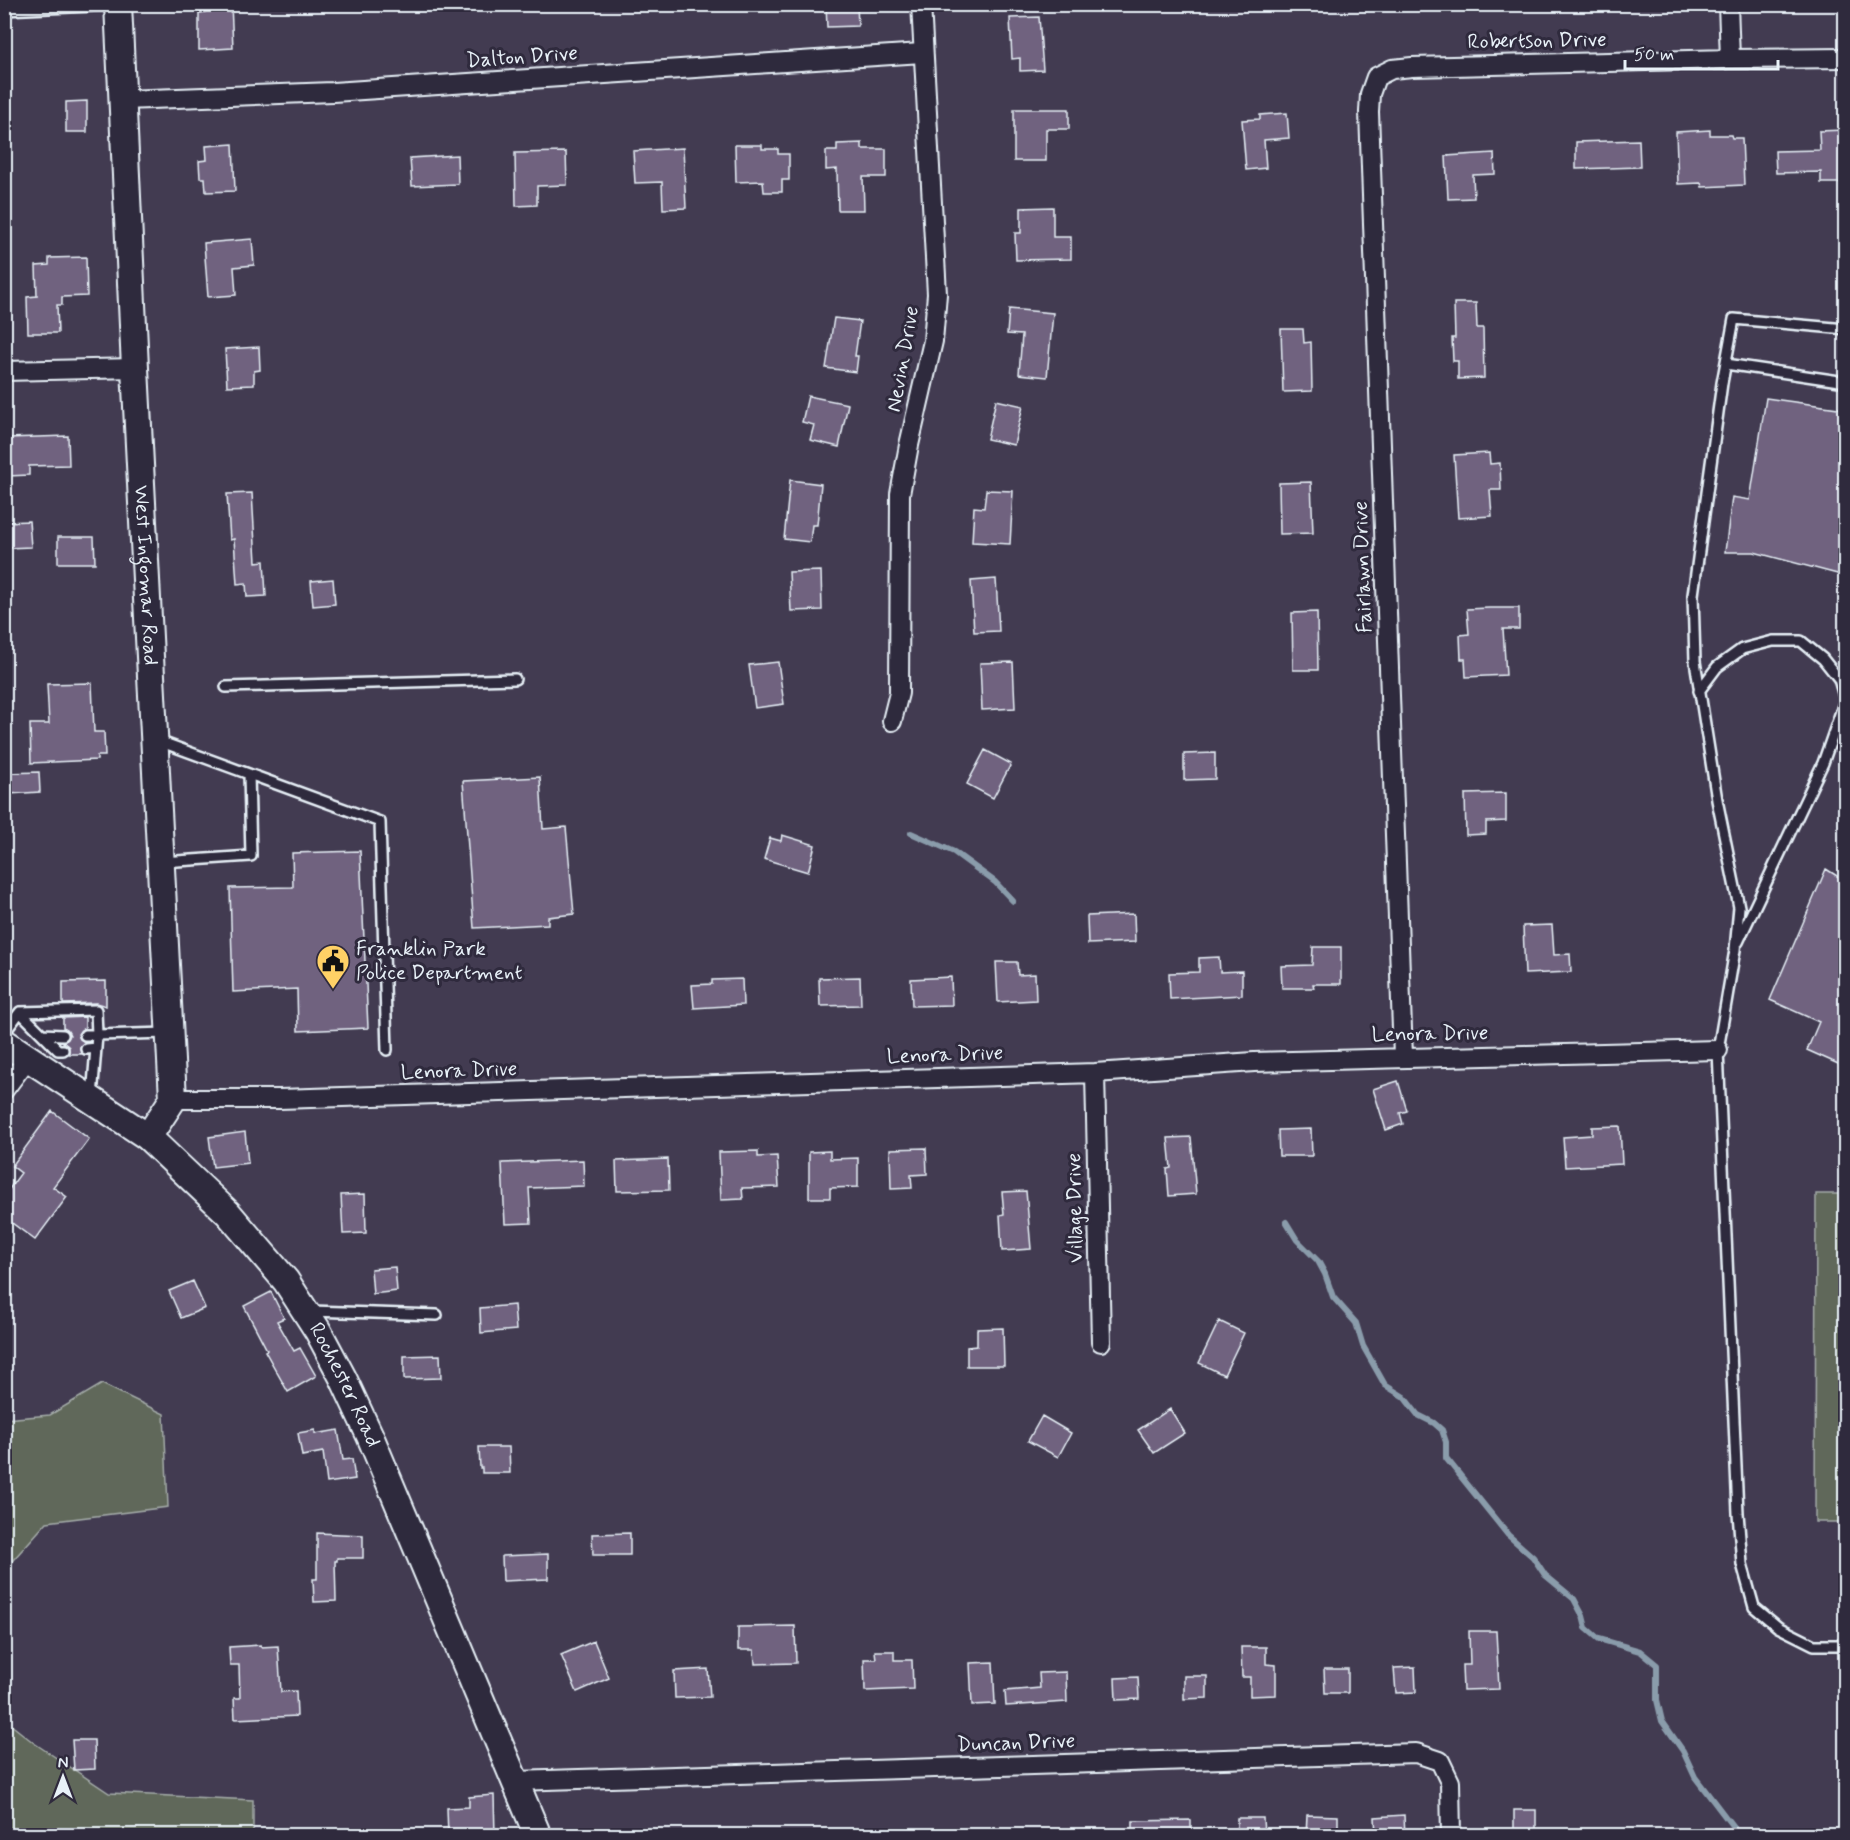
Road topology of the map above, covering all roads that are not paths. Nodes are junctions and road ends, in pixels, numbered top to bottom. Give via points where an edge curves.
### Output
1 (921, 4) edge
2 (1728, 4) edge
3 (118, 5) edge
4 (4, 10) edge
5 (922, 52) junction
6 (1845, 58) edge
7 (1730, 59) junction
8 (1376, 77) joint
9 (124, 100) junction
10 (1845, 329) edge
11 (1726, 364) junction
12 (135, 368) junction
13 (4, 371) edge
14 (1845, 382) edge
15 (515, 680) dead end
16 (226, 687) dead end
17 (1699, 691) junction
18 (892, 721) dead end
19 (154, 740) junction
20 (249, 774) junction
21 (160, 862) junction
22 (1735, 950) junction
23 (20, 1012) junction
24 (4, 1033) edge
25 (169, 1033) junction
26 (42, 1034) junction
27 (63, 1035) dead end
28 (85, 1035) dead end
29 (97, 1035) junction
30 (4, 1042) edge
31 (96, 1048) junction
32 (86, 1049) dead end
33 (63, 1050) dead end
34 (387, 1050) dead end
35 (1718, 1050) junction
36 (1403, 1057) junction
37 (28, 1058) junction
38 (1095, 1072) junction
39 (4, 1090) edge
40 (173, 1099) junction
41 (91, 1100) junction
42 (148, 1137) junction
43 (305, 1311) junction
44 (437, 1315) dead end
45 (1101, 1342) dead end
46 (1845, 1645) edge
47 (515, 1781) junction
48 (538, 1836) edge
49 (1451, 1836) edge

1 - 5 street, Nevin Drive
2 - 7 street
3 - 4 lane
3 - 9 street, West Ingomar Road
5 - 9 street, Dalton Drive via 333,93
5 - 18 street, Nevin Drive via 937,294 933,341 900,494 899,693
6 - 7 street, Robertson Drive
7 - 8 street, Robertson Drive via 1412,67 1392,69
8 - 36 street, Fairlawn Drive via 1369,112
9 - 12 street, West Ingomar Road
10 - 11 lane via 1734,319
11 - 14 lane
11 - 17 lane via 1693,595
12 - 13 street
12 - 19 street, West Ingomar Road
15 - 16 lane
17 - 22 lane via 1739,907
17 - 22 lane via 1717,668 1742,649 1773,641 1801,641 1823,659 1839,680 1845,700 1823,763
19 - 20 lane
19 - 21 street, West Ingomar Road
20 - 21 lane via 251,856
20 - 34 lane via 380,822
21 - 25 street, West Ingomar Road
22 - 35 lane
23 - 24 lane
23 - 26 lane
23 - 29 lane via 96,1010
25 - 29 lane
25 - 40 street, West Ingomar Road
26 - 27 lane
26 - 33 lane via 58,1050
28 - 29 lane
29 - 31 lane
30 - 37 street, Rochester Road
31 - 32 lane
31 - 41 lane
35 - 36 street, Lenora Drive
35 - 46 lane via 1742,1564 1754,1607 1778,1627 1814,1645
36 - 38 street, Lenora Drive
37 - 39 street
37 - 41 street, Rochester Road
38 - 40 street, Lenora Drive via 279,1099
38 - 45 street, Village Drive
40 - 42 street
41 - 42 street, Rochester Road
42 - 43 street, Rochester Road via 228,1213 286,1281
43 - 44 lane
43 - 47 street, Rochester Road via 370,1436
47 - 48 street, Rochester Road
47 - 49 street, Duncan Drive via 1416,1753 1440,1761 1450,1782

